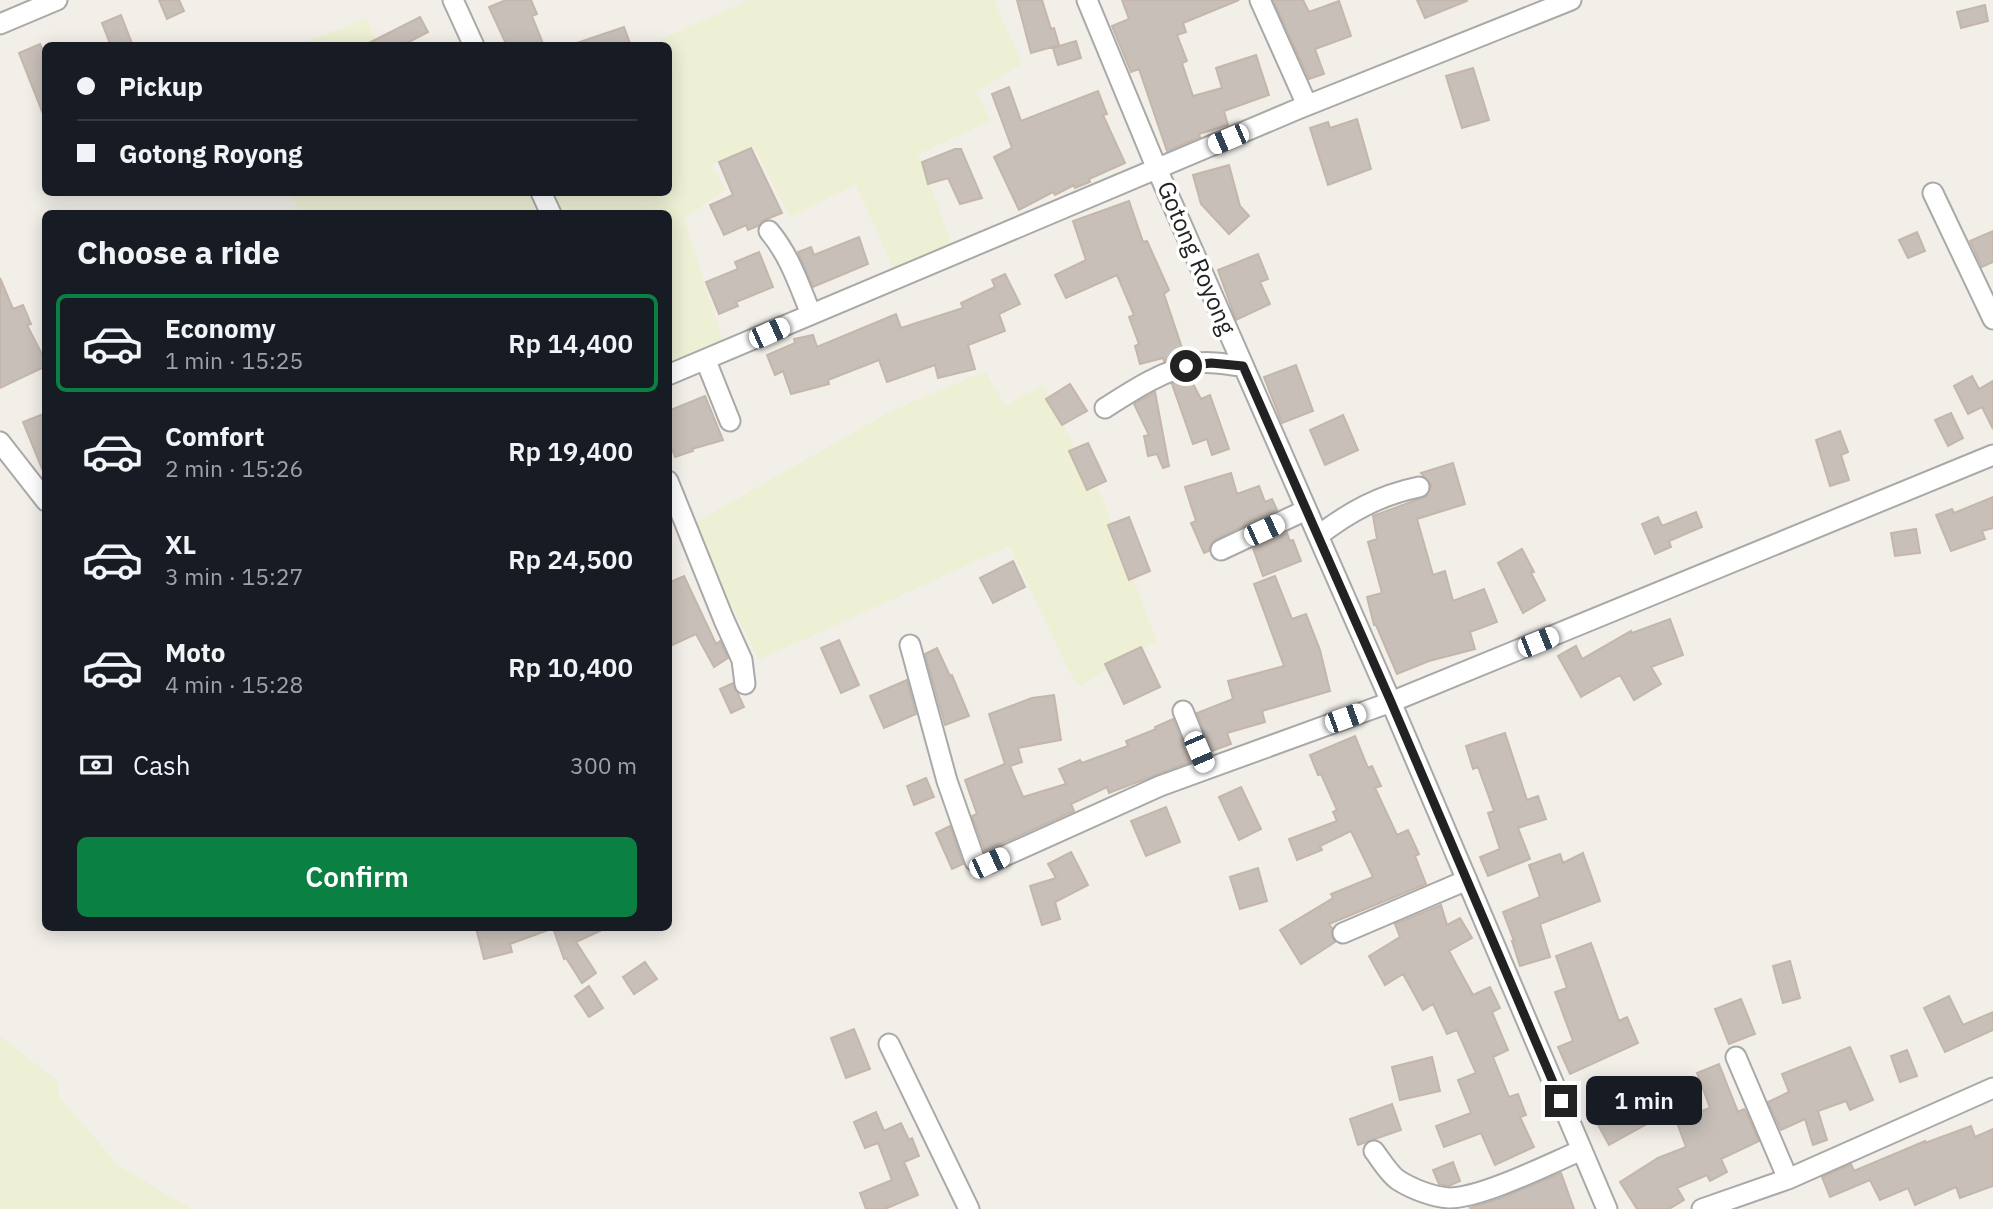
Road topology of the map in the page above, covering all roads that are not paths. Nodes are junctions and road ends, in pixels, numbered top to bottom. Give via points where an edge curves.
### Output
1 (57, 0) edge
2 (453, 0) edge
3 (1087, 0) edge
4 (1260, 0) edge
5 (1571, 0) edge
6 (0, 24) edge
7 (472, 42) edge
8 (1307, 106) junction
9 (1157, 169) junction
10 (1933, 192) dead end
11 (769, 232) dead end
12 (811, 314) junction
13 (1993, 319) edge
14 (706, 361) junction
15 (1243, 366) junction
16 (672, 374) edge
17 (1105, 408) dead end
18 (730, 421) dead end
19 (0, 442) edge
20 (1993, 454) edge
21 (1419, 487) dead end
22 (672, 491) edge
23 (42, 496) edge
24 (1306, 510) junction
25 (1318, 536) junction
26 (1221, 550) dead end
27 (910, 645) dead end
28 (745, 684) dead end
29 (1391, 702) junction
30 (1183, 711) dead end
31 (1206, 768) junction
32 (1467, 880) junction
33 (1343, 933) dead end
34 (889, 1044) dead end
35 (1736, 1057) dead end
36 (1993, 1088) edge
37 (1582, 1150) junction
38 (1374, 1151) dead end
39 (1788, 1179) junction
40 (969, 1209) edge
41 (1607, 1209) edge
42 (1702, 1209) edge

1 - 6 street
2 - 7 street
3 - 9 street, Gotong Royong
4 - 8 street
5 - 8 street
8 - 9 street
9 - 12 street
9 - 15 street, Gotong Royong
10 - 13 street
11 - 12 street via 792,265
12 - 14 street
14 - 16 street
14 - 18 street
15 - 17 street via 1186,366
15 - 24 street, Gotong Royong
19 - 23 street
20 - 29 street
21 - 25 street via 1362,506
22 - 28 street via 742,660
24 - 25 street, Gotong Royong
24 - 26 street
25 - 29 street, Gotong Royong
27 - 31 street via 947,780 975,861 981,864
29 - 31 street
29 - 32 street, Gotong Royong
30 - 31 street
32 - 33 street
32 - 37 street, Gotong Royong
34 - 40 street
35 - 39 street
36 - 39 street
37 - 38 street via 1494,1187 1449,1198 1397,1180
37 - 41 street, Gotong Royong
39 - 42 street

